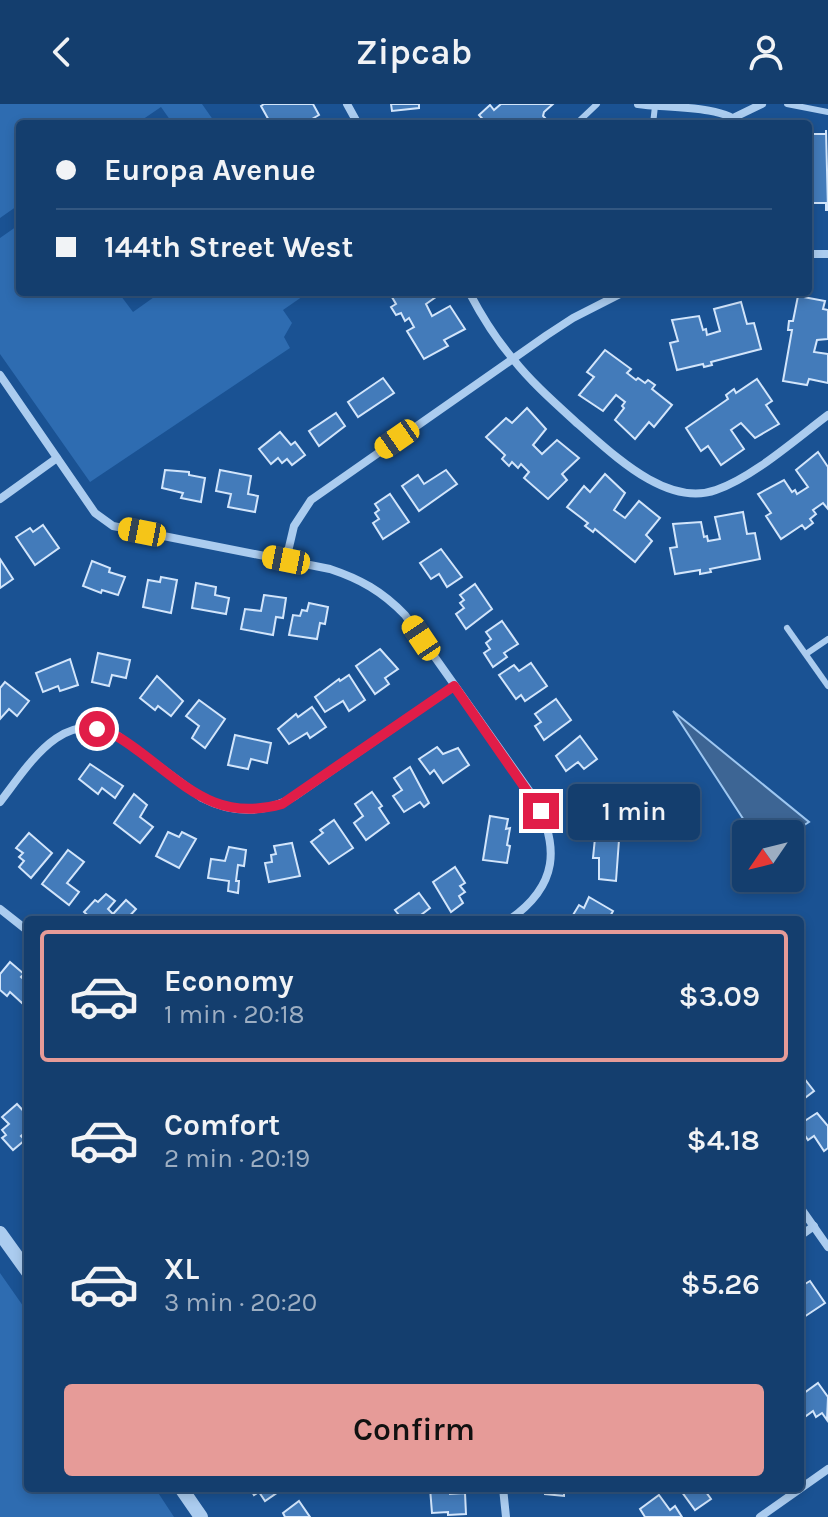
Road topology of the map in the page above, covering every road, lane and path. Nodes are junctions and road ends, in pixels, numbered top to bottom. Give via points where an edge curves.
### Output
1 (597, 104) edge
2 (638, 104) edge
3 (762, 104) edge
4 (787, 104) edge
5 (655, 106) junction
6 (828, 112) edge
7 (580, 120) edge
8 (653, 120) edge
9 (734, 120) edge
10 (738, 120) edge
11 (472, 296) edge
12 (616, 296) edge
13 (512, 359) junction
14 (0, 375) edge
15 (828, 415) edge
16 (57, 458) junction
17 (0, 499) edge
18 (286, 560) junction
19 (787, 628) dead end
20 (828, 639) edge
21 (806, 654) junction
22 (454, 686) junction
23 (828, 686) edge
24 (0, 802) edge
25 (0, 909) edge
26 (514, 916) edge
27 (24, 928) edge
28 (804, 1212) edge
29 (814, 1226) junction
30 (0, 1233) edge
31 (804, 1233) edge
32 (828, 1247) edge
33 (24, 1266) edge
34 (828, 1469) edge
35 (804, 1486) edge
36 (184, 1492) edge
37 (503, 1492) edge
38 (795, 1492) edge
39 (201, 1517) edge
40 (506, 1517) edge
41 (760, 1517) edge

1 - 7 lane
2 - 5 street
3 - 10 street
4 - 6 lane
5 - 8 lane
5 - 9 street via 700,109
11 - 13 street
12 - 13 street
13 - 15 street via 626,466 684,493 714,491 757,468
13 - 18 street via 311,500 294,526
14 - 16 street
16 - 17 street
16 - 18 street via 95,513 113,526
18 - 22 street via 352,576 381,591 405,615
19 - 21 lane
20 - 21 lane
21 - 23 lane
22 - 24 street via 295,796 268,808 214,805 118,736 86,728 62,734 40,750
22 - 26 street via 541,811 552,850 547,876 534,900
25 - 27 street
28 - 29 street
29 - 31 street
29 - 32 street
30 - 33 street
34 - 35 street
36 - 39 street
37 - 40 street
38 - 41 street

